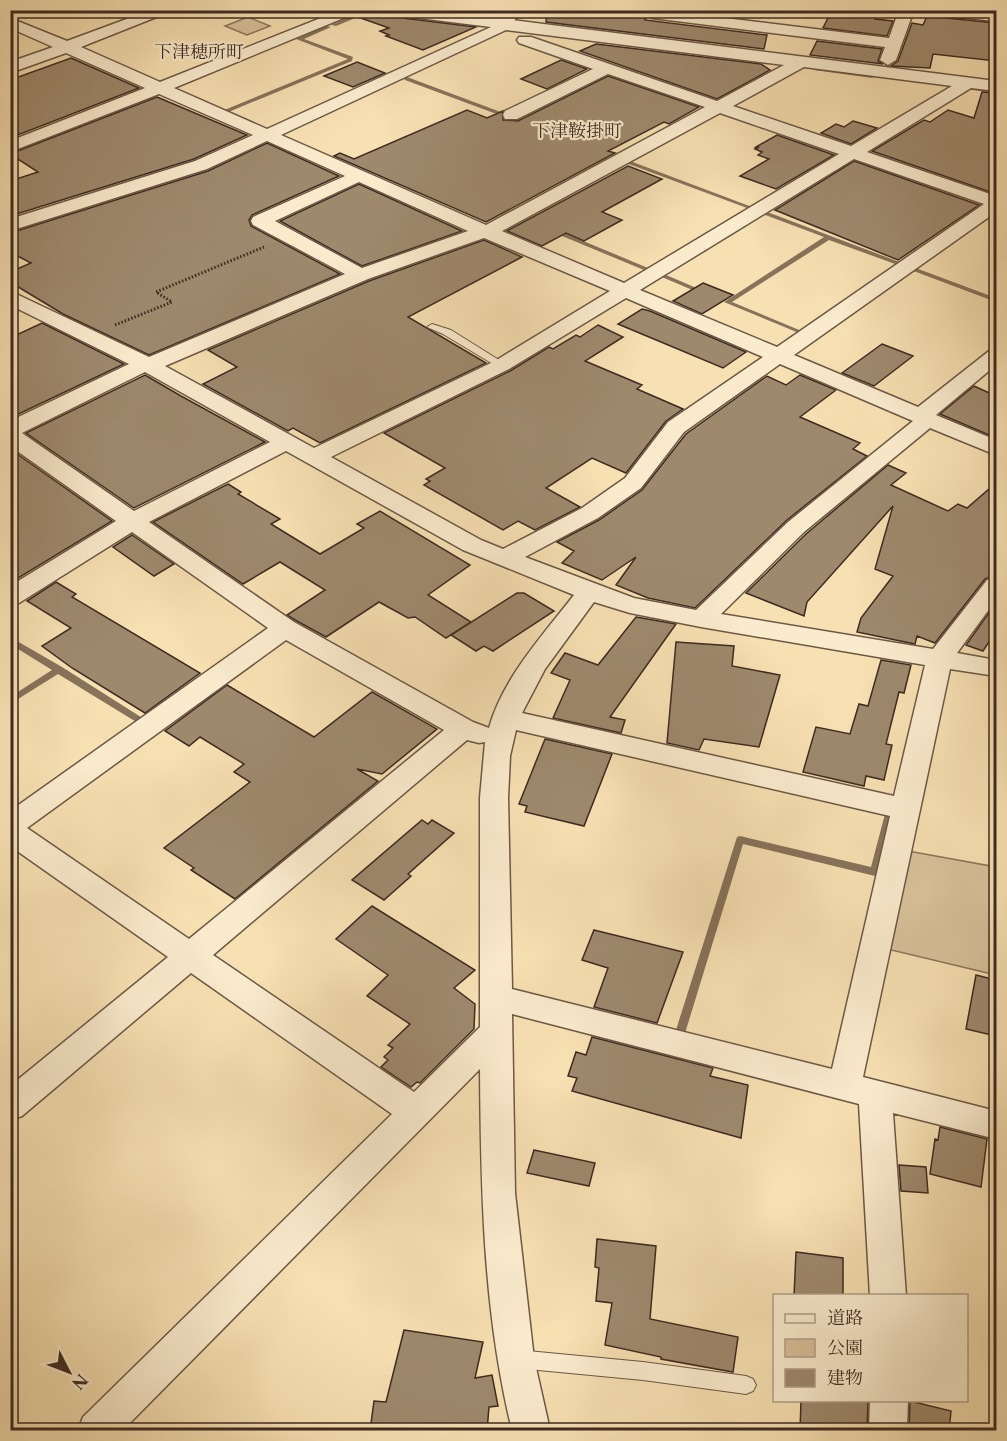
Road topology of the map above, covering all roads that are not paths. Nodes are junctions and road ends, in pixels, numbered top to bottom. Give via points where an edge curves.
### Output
1 (167, 10) edge
2 (356, 10) edge
3 (394, 10) edge
4 (907, 10) edge
5 (938, 10) edge
6 (659, 13) edge
7 (996, 17) edge
8 (10, 22) edge
9 (504, 22) edge
10 (640, 42) junction
11 (894, 43) junction
12 (67, 47) junction
13 (801, 62) junction
14 (10, 68) edge
15 (607, 68) junction
16 (883, 72) junction
17 (968, 83) junction
18 (996, 87) edge
19 (160, 88) junction
20 (720, 107) junction
21 (511, 115) dead end
22 (267, 135) junction
23 (10, 147) edge
24 (852, 152) junction
25 (359, 176) junction
26 (996, 203) edge
27 (10, 225) edge
28 (486, 232) junction
29 (361, 275) junction
30 (624, 290) junction
31 (10, 297) edge
32 (432, 327) dead end
33 (996, 355) edge
34 (780, 356) junction
35 (147, 364) junction
36 (502, 365) junction
37 (925, 417) junction
38 (10, 432) edge
39 (287, 442) junction
40 (996, 448) edge
41 (314, 457) junction
42 (132, 521) junction
43 (503, 559) junction
44 (996, 585) edge
45 (589, 591) junction
46 (10, 597) edge
47 (701, 619) junction
48 (285, 628) junction
49 (939, 660) junction
50 (996, 668) edge
51 (463, 729) junction
52 (503, 730) junction
53 (906, 808) junction
54 (10, 826) edge
55 (10, 831) edge
56 (191, 956) junction
57 (498, 1014) junction
58 (860, 1091) junction
59 (10, 1106) edge
60 (416, 1112) junction
61 (996, 1125) edge
62 (888, 1294) edge
63 (515, 1359) junction
64 (746, 1385) dead end
65 (889, 1402) edge
66 (97, 1431) edge
67 (531, 1431) edge
68 (888, 1431) edge

1 - 12 street
2 - 19 street
3 - 9 street
4 - 11 street
5 - 7 street
6 - 10 street
6 - 11 street
8 - 12 street
9 - 10 street
9 - 15 street
9 - 22 street
10 - 13 street
11 - 16 street
12 - 14 street
12 - 19 street
13 - 16 street
13 - 20 street
15 - 20 street
15 - 21 street
16 - 17 street
17 - 18 street
17 - 24 street
19 - 22 street
19 - 23 street
20 - 24 street
20 - 28 street
22 - 25 street
22 - 27 street via 201,165
24 - 26 street
24 - 30 street
25 - 28 street
25 - 29 street via 260,221
26 - 34 street
28 - 29 street
28 - 30 street
29 - 35 street
30 - 34 street
30 - 36 street
31 - 35 street
32 - 36 lane
33 - 37 street
34 - 37 street
34 - 43 street via 676,427 633,483 590,513
35 - 38 street
35 - 39 street
36 - 41 street
37 - 40 street
37 - 47 street via 796,527
38 - 42 street
39 - 41 street
39 - 42 street
41 - 43 street
42 - 46 street
42 - 48 street
43 - 45 street
44 - 49 street
45 - 47 street via 630,605
45 - 52 street via 520,688
47 - 49 street
48 - 51 street
48 - 54 street
49 - 50 street
49 - 53 street
51 - 52 street
51 - 56 street
52 - 53 street
52 - 57 street via 494,798
53 - 58 street
55 - 56 street
56 - 59 street
56 - 60 street
57 - 58 street
57 - 60 street
57 - 63 street via 498,1193
58 - 61 street
58 - 62 street
60 - 66 street
63 - 64 lane
63 - 67 street
65 - 68 street

